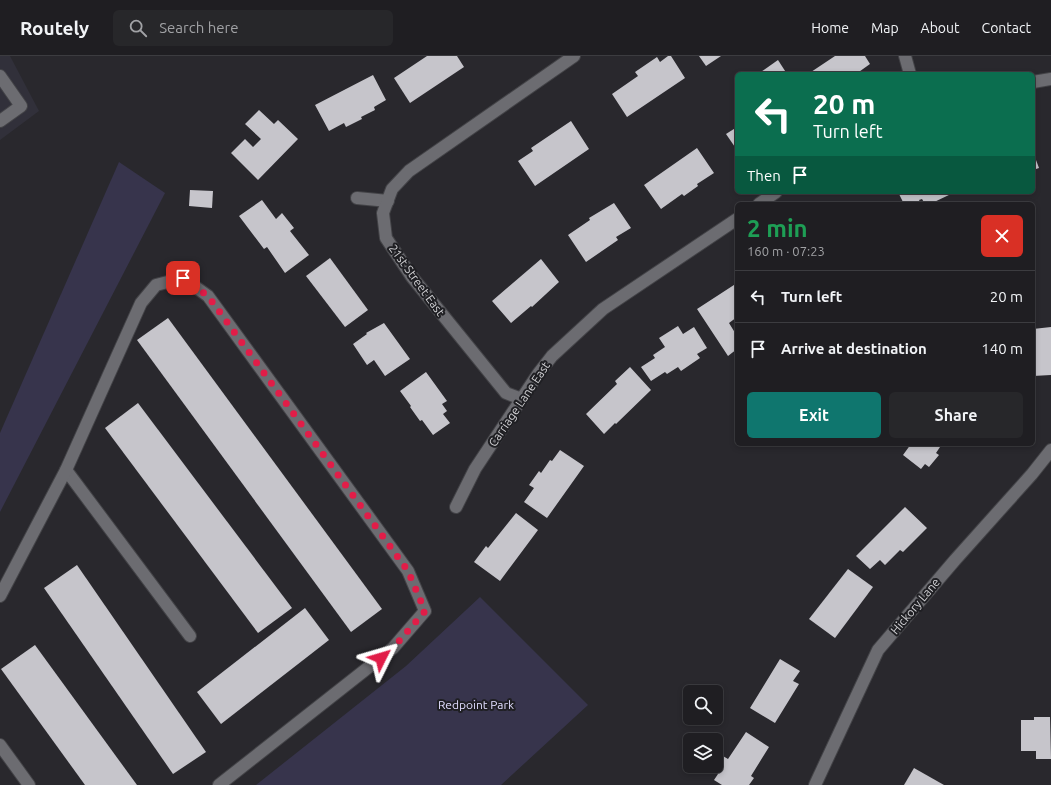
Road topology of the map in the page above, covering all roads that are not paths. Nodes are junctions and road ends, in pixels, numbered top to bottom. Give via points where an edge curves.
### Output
1 (574, 56) edge
2 (905, 56) edge
3 (909, 72) edge
4 (0, 76) edge
5 (1051, 79) edge
6 (1035, 82) edge
7 (0, 121) edge
8 (773, 194) edge
9 (357, 198) dead end
10 (388, 201) junction
11 (762, 202) edge
12 (735, 220) edge
13 (522, 399) junction
14 (1051, 450) edge
15 (66, 470) junction
16 (456, 507) dead end
17 (0, 596) edge
18 (190, 636) dead end
19 (0, 746) edge
20 (29, 785) edge
21 (219, 785) edge
22 (815, 785) edge

1 - 10 street, 21st Street East via 409,171 392,189
2 - 3 street
4 - 7 street via 21,106
5 - 6 street
8 - 11 street
9 - 10 street
10 - 13 street, 21st Street East via 383,213 386,238 412,276 506,393
12 - 13 street, Carriage Lane East via 603,309 552,356
13 - 16 street, Carriage Lane East via 475,469
14 - 22 street, Hickory Lane via 878,650
15 - 17 street
15 - 18 street
15 - 21 street via 141,303 156,285 183,278 208,296 408,571 425,611 393,648
19 - 20 street

